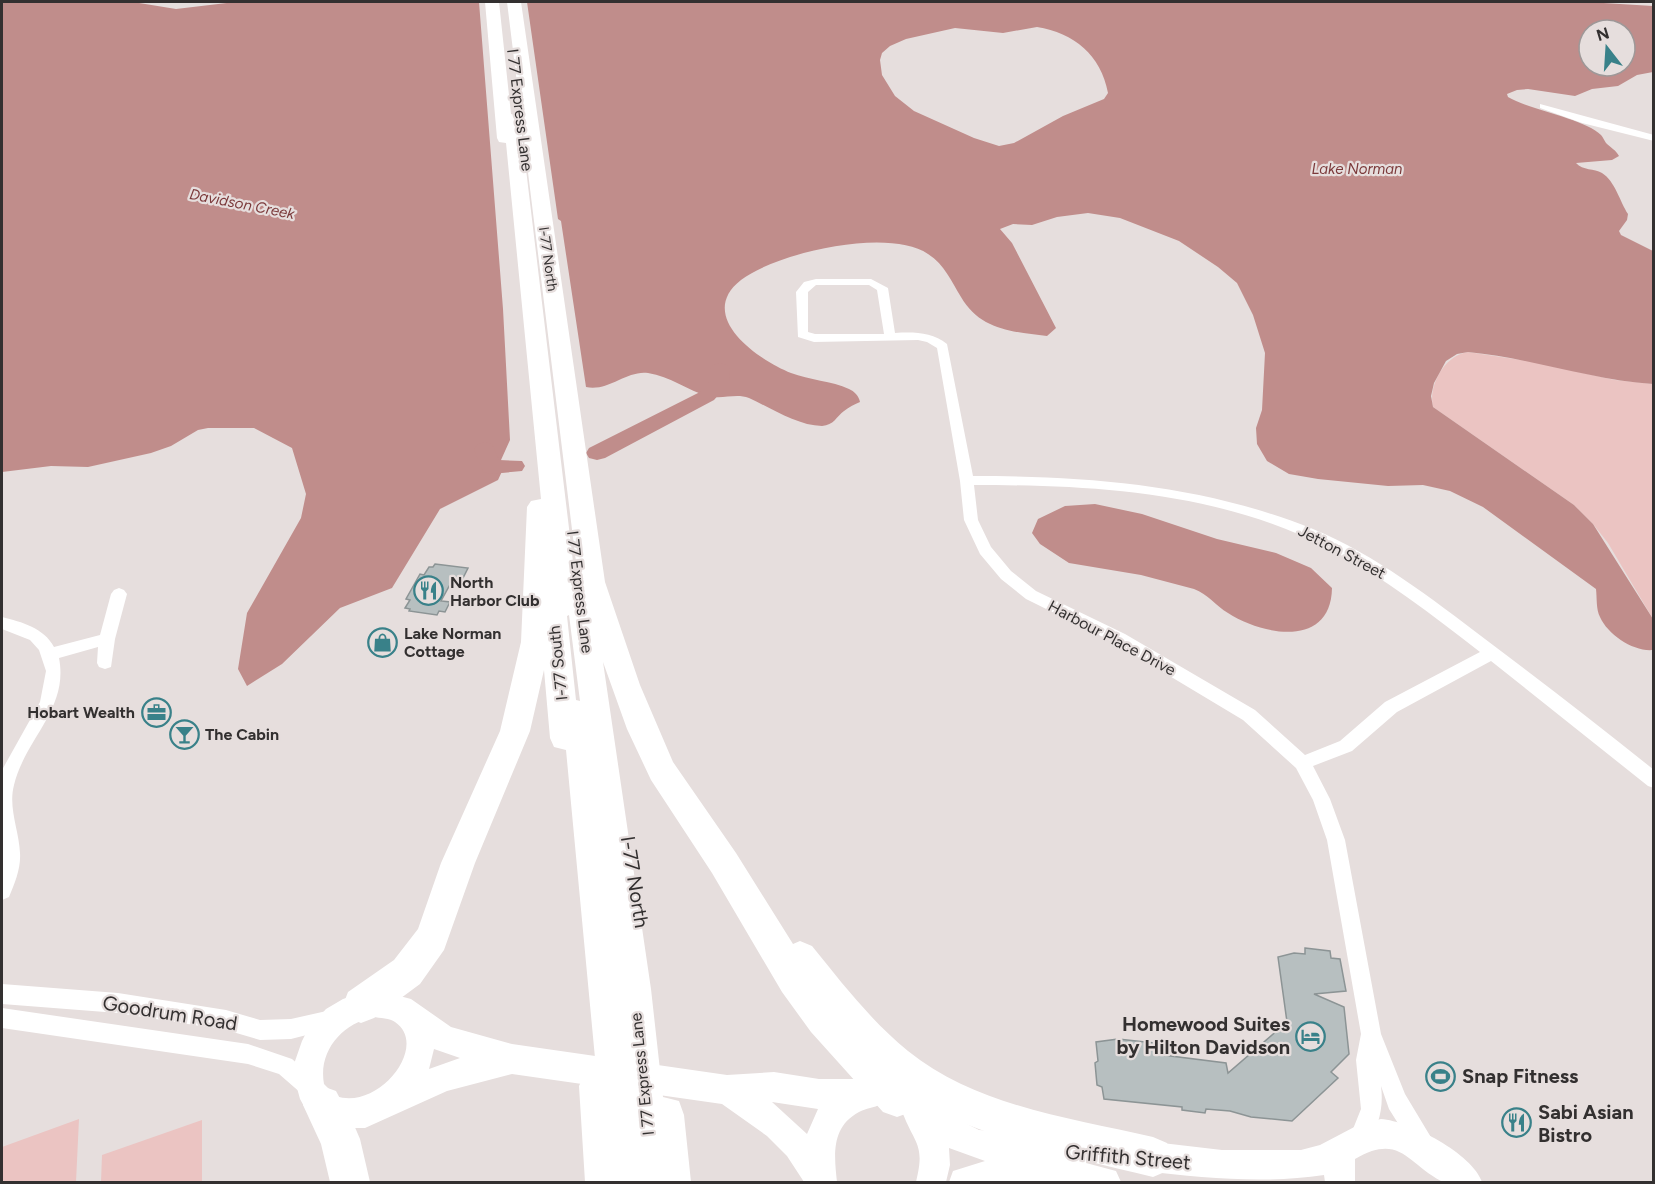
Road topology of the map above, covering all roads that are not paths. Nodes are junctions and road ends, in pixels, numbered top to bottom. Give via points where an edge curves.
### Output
1 (492, 2) edge
2 (499, 2) edge
3 (507, 2) edge
4 (514, 2) edge
5 (1543, 106) dead end
6 (1653, 138) edge
7 (890, 338) junction
8 (967, 481) junction
9 (541, 494) junction
10 (592, 582) junction
11 (119, 594) dead end
12 (2, 623) edge
13 (107, 639) junction
14 (1492, 653) junction
15 (52, 654) junction
16 (105, 663) dead end
17 (1302, 763) junction
18 (1653, 781) edge
19 (724, 863) junction
20 (2, 891) edge
21 (2, 994) edge
22 (349, 1012) junction
23 (414, 1017) junction
24 (2, 1018) edge
25 (1371, 1034) junction
26 (512, 1059) junction
27 (715, 1088) junction
28 (315, 1096) junction
29 (896, 1102) junction
30 (382, 1105) junction
31 (1351, 1145) junction
32 (1153, 1156) junction
33 (1449, 1171) edge
34 (350, 1182) edge
35 (604, 1182) edge
36 (624, 1182) edge
37 (652, 1182) edge
38 (671, 1182) edge
39 (821, 1182) edge
40 (931, 1182) edge
41 (964, 1182) edge
42 (1105, 1182) edge
43 (1340, 1182) edge

1 - 9 highway, I-77 South
2 - 36 highway, I 77 Express Lane via 613,1047
3 - 37 highway, I 77 Express Lane via 592,693 633,989
4 - 10 highway, I-77 North
5 - 6 street
7 - 7 street, Harbour Place Drive via 805,336 804,288 816,282 877,284 885,294
7 - 8 street, Harbour Place Drive via 926,337 943,347
8 - 14 street, Jetton Street via 1120,485 1265,516 1321,538 1382,572
8 - 17 street, Harbour Place Drive via 971,520 985,550 1006,575 1031,595 1119,638 1249,715
9 - 22 highway via 535,642 515,731 458,863 432,938 407,972
9 - 35 highway, I-77 South via 596,1051
10 - 19 highway via 651,750
10 - 38 highway, I-77 North via 650,985
11 - 13 street
12 - 15 street via 28,631
13 - 15 street
13 - 16 street
14 - 17 street via 1391,707 1346,746
14 - 18 street, Jetton Street
15 - 20 street via 54,678 48,702 4,787 2,814 11,853
17 - 25 street, Harbour Place Drive via 1336,840
19 - 29 highway via 808,998
19 - 32 highway via 839,1007 898,1066 944,1095 995,1117
21 - 22 street, Goodrum Road via 129,1005 226,1020 260,1030 291,1029
22 - 23 main road via 373,1003 396,1005
22 - 28 main road via 327,1028 312,1051 307,1069
23 - 26 main road via 444,1039
23 - 30 main road via 422,1038 418,1062 404,1086
24 - 28 street, Goodrum Road via 255,1055 285,1066
25 - 31 street via 1366,1061 1373,1102 1368,1125
25 - 33 street via 1397,1101
26 - 27 main road
26 - 30 main road via 435,1080
27 - 29 main road via 774,1087
27 - 39 main road via 784,1128
28 - 30 main road via 337,1112 356,1114
28 - 34 highway via 340,1139
29 - 32 main road, Griffith Street via 979,1145
29 - 39 main road via 847,1101 828,1119 818,1144
29 - 40 main road via 926,1125 935,1151
31 - 32 main road, Griffith Street via 1313,1162 1288,1166 1222,1165
31 - 33 main road, Griffith Street via 1381,1134 1394,1135 1418,1144
31 - 43 main road via 1338,1162
41 - 42 main road, Griffith Street via 1023,1171 1047,1171

